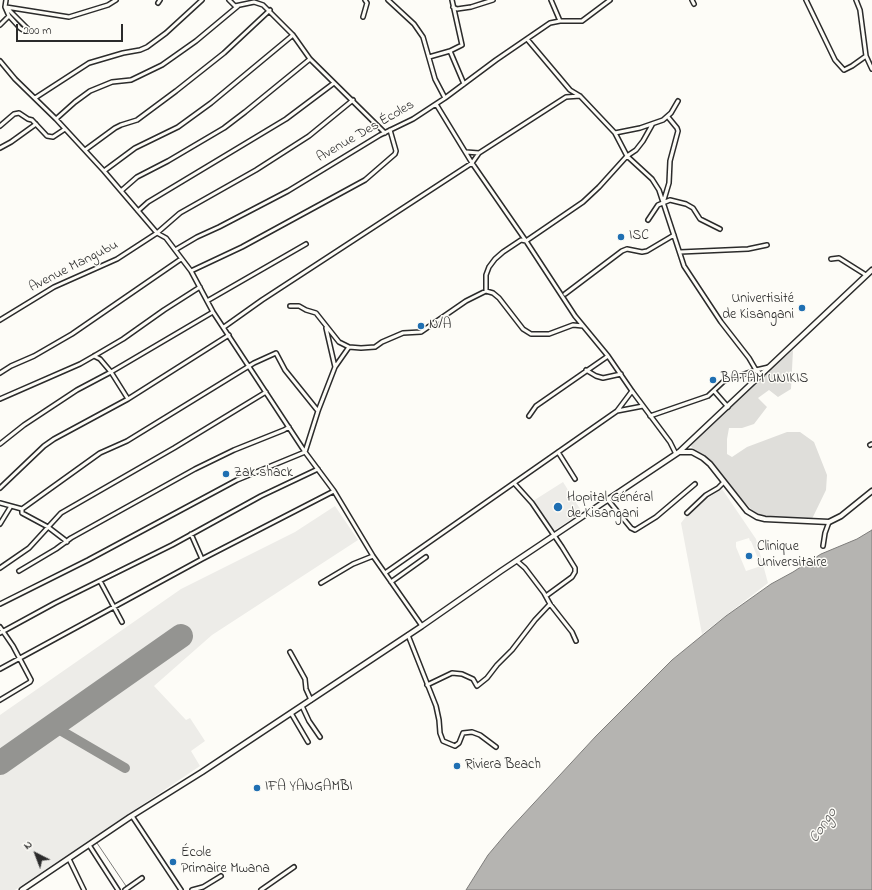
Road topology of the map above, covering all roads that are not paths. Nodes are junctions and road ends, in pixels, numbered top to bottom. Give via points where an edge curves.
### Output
1 (6, 0) edge
2 (116, 0) edge
3 (202, 0) edge
4 (229, 0) edge
5 (263, 0) edge
6 (365, 0) edge
7 (388, 0) edge
8 (452, 0) edge
9 (493, 0) edge
10 (551, 0) edge
11 (610, 0) edge
12 (692, 0) edge
13 (806, 0) edge
14 (856, 0) edge
15 (694, 4) dead end
16 (263, 5) junction
17 (238, 6) junction
18 (453, 7) junction
19 (270, 10) junction
20 (9, 16) junction
21 (362, 17) dead end
22 (560, 21) junction
23 (0, 25) edge
24 (293, 35) junction
25 (527, 39) junction
26 (450, 51) junction
27 (429, 56) junction
28 (866, 56) junction
29 (310, 59) junction
30 (872, 59) edge
31 (0, 61) edge
32 (3, 65) junction
33 (0, 67) edge
34 (872, 69) edge
35 (334, 83) junction
36 (464, 84) junction
37 (570, 90) junction
38 (580, 96) junction
39 (566, 97) junction
40 (35, 98) junction
41 (445, 98) junction
42 (353, 100) junction
43 (678, 101) dead end
44 (436, 104) junction
45 (668, 117) junction
46 (56, 120) junction
47 (36, 124) junction
48 (652, 125) junction
49 (0, 126) edge
50 (65, 129) junction
51 (390, 130) junction
52 (385, 132) junction
53 (615, 133) junction
54 (0, 148) edge
55 (85, 150) junction
56 (466, 152) junction
57 (479, 153) junction
58 (627, 156) junction
59 (472, 163) junction
60 (104, 170) junction
61 (122, 191) junction
62 (663, 203) junction
63 (138, 211) junction
64 (648, 220) dead end
65 (720, 229) dead end
66 (157, 233) junction
67 (674, 235) junction
68 (526, 240) junction
69 (306, 244) dead end
70 (767, 245) dead end
71 (175, 250) junction
72 (680, 252) junction
73 (181, 259) junction
74 (832, 259) dead end
75 (872, 270) edge
76 (191, 271) junction
77 (866, 275) junction
78 (200, 287) junction
79 (486, 291) junction
80 (559, 291) junction
81 (565, 294) junction
82 (207, 301) junction
83 (566, 302) junction
84 (290, 306) dead end
85 (213, 312) junction
86 (0, 320) edge
87 (326, 326) junction
88 (583, 326) junction
89 (224, 327) junction
90 (229, 335) junction
91 (349, 347) junction
92 (94, 356) junction
93 (608, 356) junction
94 (249, 366) junction
95 (772, 366) junction
96 (335, 367) junction
97 (586, 370) junction
98 (756, 370) junction
99 (111, 372) junction
100 (0, 373) edge
101 (621, 374) junction
102 (762, 375) junction
103 (632, 391) junction
104 (714, 391) junction
105 (266, 392) junction
106 (0, 399) edge
107 (128, 399) junction
108 (643, 406) junction
109 (728, 407) junction
110 (318, 411) junction
111 (618, 411) junction
112 (529, 416) dead end
113 (650, 416) junction
114 (289, 427) junction
115 (0, 444) edge
116 (689, 444) junction
117 (305, 452) junction
118 (558, 452) junction
119 (692, 452) junction
120 (677, 453) junction
121 (318, 469) junction
122 (576, 479) dead end
123 (724, 482) junction
124 (514, 483) junction
125 (695, 484) dead end
126 (0, 488) edge
127 (334, 490) junction
128 (872, 491) edge
129 (608, 500) junction
130 (0, 504) edge
131 (11, 506) junction
132 (22, 509) junction
133 (687, 513) dead end
134 (829, 522) junction
135 (0, 524) edge
136 (48, 527) junction
137 (191, 534) junction
138 (554, 536) junction
139 (67, 542) junction
140 (823, 546) dead end
141 (373, 556) junction
142 (426, 557) dead end
143 (202, 559) junction
144 (517, 561) junction
145 (0, 568) edge
146 (19, 570) dead end
147 (385, 573) junction
148 (100, 581) junction
149 (391, 582) junction
150 (322, 583) dead end
151 (546, 596) junction
152 (0, 604) edge
153 (550, 604) junction
154 (114, 607) junction
155 (122, 622) dead end
156 (422, 626) junction
157 (0, 627) edge
158 (2, 632) edge
159 (408, 635) junction
160 (576, 641) dead end
161 (290, 652) dead end
162 (19, 658) junction
163 (0, 669) edge
164 (427, 685) junction
165 (0, 700) edge
166 (311, 700) junction
167 (302, 706) junction
168 (291, 713) junction
169 (320, 737) dead end
170 (308, 742) dead end
171 (496, 747) dead end
172 (132, 816) junction
173 (89, 845) junction
174 (69, 859) junction
175 (294, 867) dead end
176 (221, 876) dead end
177 (142, 878) dead end
178 (22, 890) edge
179 (84, 890) edge
180 (118, 890) edge
181 (125, 890) edge
182 (181, 890) edge
183 (192, 890) edge
184 (261, 890) edge

1 - 20 street via 5,7
2 - 20 street via 69,18 6,7 29,30 20,28
3 - 40 street via 147,47 89,63
4 - 17 street
5 - 16 street
6 - 21 street via 367,4
7 - 27 street via 420,31
8 - 18 street
9 - 18 street via 471,7
10 - 22 street
11 - 22 street via 582,21
12 - 15 street
13 - 28 street via 835,60 844,70
14 - 28 street via 860,10
16 - 17 street via 254,2
16 - 19 street
17 - 46 street via 162,65 131,80 104,85 90,91
18 - 26 street via 462,45
19 - 24 street
19 - 55 street via 224,53 176,91 137,120 115,128
20 - 23 street
22 - 25 street, Avenue Des Écoles via 550,23
24 - 29 street
24 - 60 street via 211,103 178,126 135,148
25 - 36 street, Avenue Des Écoles
25 - 37 street
26 - 27 street
26 - 36 street
27 - 41 street via 435,79
28 - 30 street
28 - 34 street
29 - 35 street
29 - 61 street via 224,128 138,176
31 - 32 street
32 - 33 street
32 - 40 street
35 - 42 street
35 - 63 street via 286,119 148,202
36 - 41 street, Avenue Des Écoles
37 - 38 street
37 - 39 street
38 - 39 street
38 - 53 street
39 - 57 street
40 - 46 street
41 - 44 street, Avenue Des Écoles
42 - 52 street
42 - 66 street, Avenue Mangubu via 309,136 180,214
43 - 45 street
44 - 51 street, Avenue Des Écoles via 405,124
44 - 56 street
45 - 48 street
45 - 62 street via 678,131
46 - 50 street
47 - 49 street via 17,113
47 - 50 street via 50,137
47 - 54 street
48 - 53 street
48 - 58 street via 636,150
50 - 55 street
51 - 52 street, Avenue Des Écoles
51 - 76 street via 395,154 365,180 242,247
52 - 71 street, Avenue Des Écoles via 288,191
53 - 58 street
55 - 60 street
56 - 57 street
56 - 59 street
57 - 59 street
58 - 62 street via 652,179
58 - 68 street via 583,202
59 - 68 street
59 - 89 street
60 - 61 street
61 - 63 street
62 - 64 street via 658,205
62 - 65 street via 670,200 686,204 693,208 700,220
62 - 67 street
63 - 66 street
66 - 71 street via 166,238
66 - 86 street, Avenue Mangubu via 117,259 54,287
67 - 72 street
67 - 81 street via 647,251 622,251
68 - 79 street via 521,240 503,252 492,263 486,275
68 - 80 street
69 - 82 street
70 - 72 street via 748,249
71 - 73 street
72 - 98 street via 684,266
73 - 76 street
73 - 100 street via 72,334
74 - 77 street via 839,258
75 - 77 main road
76 - 78 street
77 - 95 main road
78 - 82 street
78 - 92 street via 124,339
79 - 88 street via 499,298 523,329 531,334 549,334 572,325
79 - 91 street via 466,301 422,332 403,333 371,348
80 - 81 street
80 - 83 street
81 - 83 street
82 - 85 street
83 - 88 street
84 - 87 street via 299,306 316,313
85 - 89 street
85 - 99 street
87 - 91 street via 339,342
87 - 96 street
88 - 93 street
89 - 90 street
90 - 94 street
90 - 107 street
91 - 96 street
92 - 99 street
92 - 106 street
93 - 97 street
93 - 101 street
94 - 105 street
94 - 110 street via 276,353 285,370
94 - 132 street via 127,441 100,453
95 - 98 street
95 - 102 main road
96 - 110 street
97 - 101 street via 603,378
97 - 112 street via 536,406
98 - 102 street
98 - 104 street via 724,381
99 - 107 street
99 - 115 street via 44,411
101 - 103 street
102 - 109 main road
103 - 108 street
103 - 111 street
104 - 109 street
104 - 113 street via 708,396
105 - 114 street
105 - 136 street via 61,513
107 - 126 street via 54,439
108 - 111 street
108 - 113 street
109 - 116 main road
110 - 117 street
111 - 118 street
113 - 120 street
114 - 117 street
114 - 139 street via 195,469
116 - 119 main road
116 - 120 main road
117 - 121 street
117 - 152 street via 237,480
118 - 122 street
118 - 124 street
119 - 120 main road
119 - 123 main road via 710,464
120 - 129 main road
121 - 127 street
121 - 137 street
123 - 133 street
123 - 134 main road via 741,505 757,518
124 - 138 street via 532,503
124 - 147 street
125 - 129 street via 656,517 636,530 631,528
127 - 141 street
127 - 143 street
128 - 134 main road via 841,516
129 - 138 main road
130 - 131 street
131 - 132 street
131 - 135 street
132 - 136 street via 22,512
134 - 140 street
136 - 139 street
136 - 145 street via 30,548
137 - 143 street
137 - 148 street
138 - 144 main road
138 - 151 street via 571,561 575,572 566,583
139 - 146 street
141 - 147 street
141 - 150 street via 353,564
142 - 149 street
143 - 154 street
144 - 151 street
144 - 156 main road
147 - 149 street
148 - 154 street
148 - 158 street
149 - 156 street
151 - 153 street
153 - 160 street
153 - 164 street via 512,650 477,686 473,679 452,673
154 - 155 street
154 - 162 street
156 - 159 main road
157 - 158 street
158 - 162 street
159 - 164 street
159 - 166 main road
161 - 166 street via 304,679
162 - 163 street
162 - 165 street via 31,681
164 - 171 street via 436,706 440,733 444,741 455,746 463,733 472,732
166 - 167 main road
167 - 168 main road
167 - 169 street
168 - 170 street
168 - 172 main road
172 - 173 main road
172 - 182 street
173 - 174 main road
173 - 180 street
174 - 178 main road
174 - 179 street
175 - 184 street
176 - 183 street via 203,887
177 - 181 street

